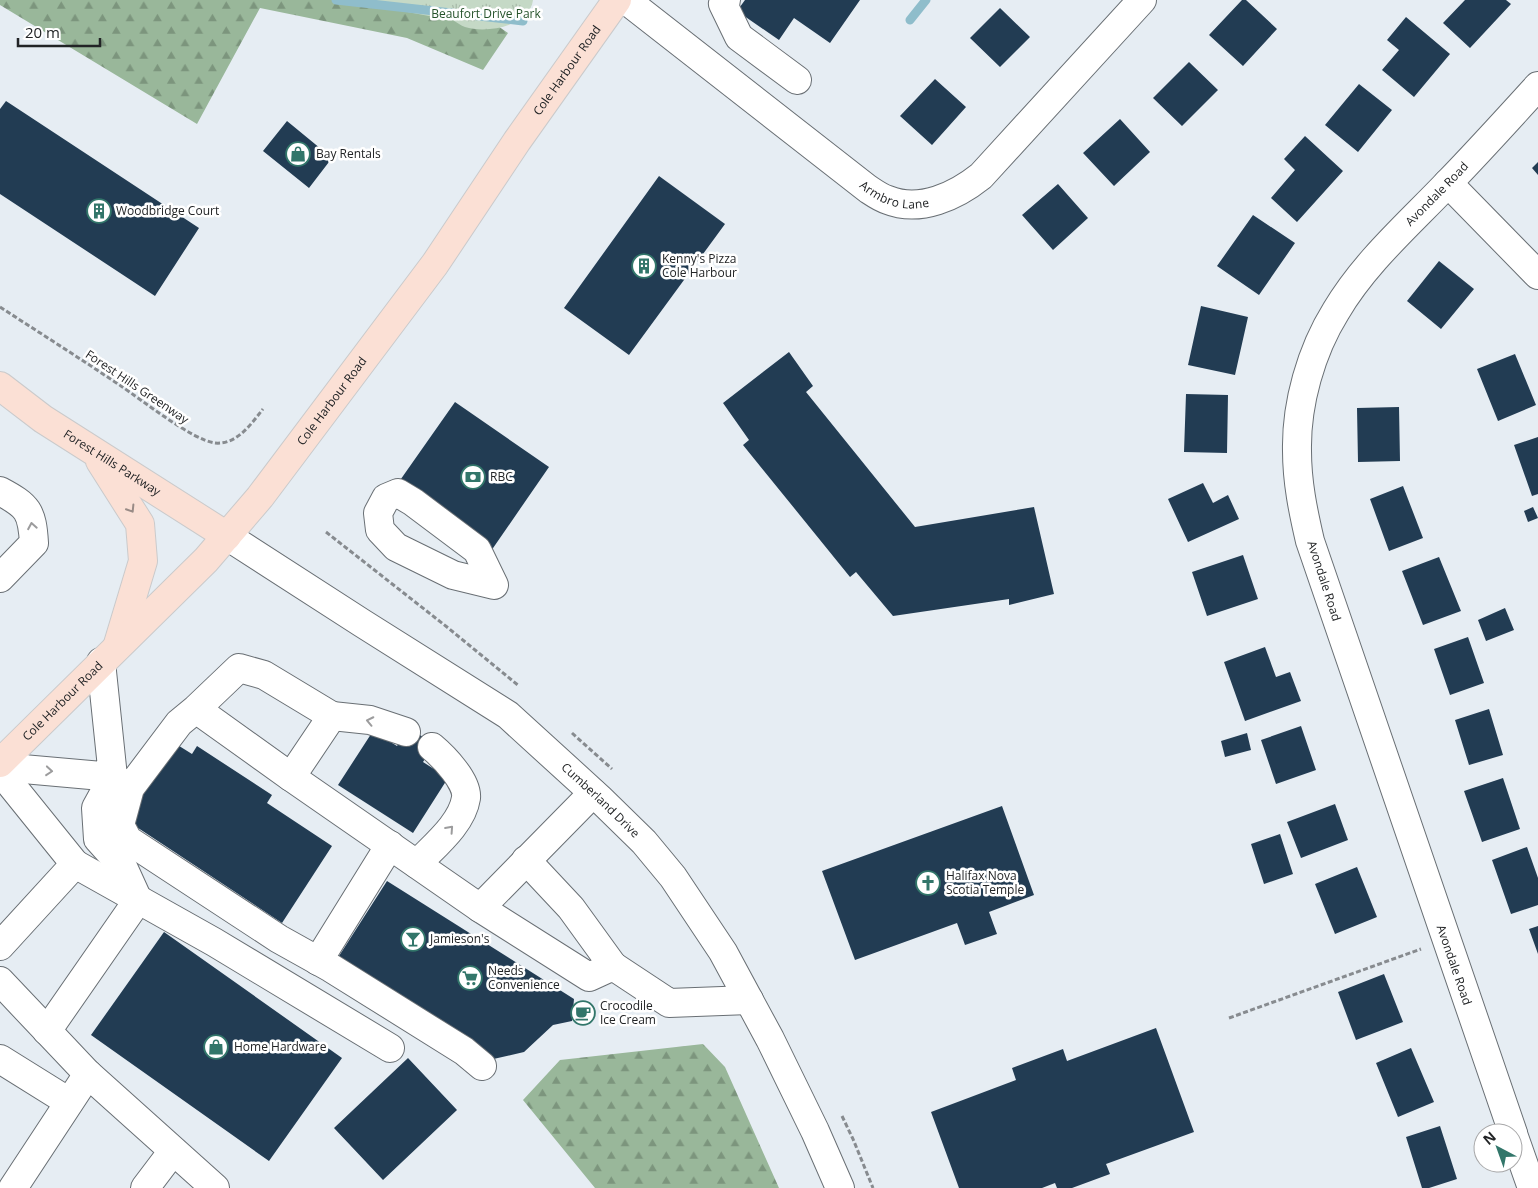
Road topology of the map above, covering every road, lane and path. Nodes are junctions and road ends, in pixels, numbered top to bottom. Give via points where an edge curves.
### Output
1 (617, 0) edge
2 (626, 0) edge
3 (726, 0) edge
4 (1142, 0) edge
5 (797, 80) dead end
6 (1538, 86) edge
7 (1448, 183) junction
8 (1538, 275) edge
9 (0, 307) edge
10 (0, 386) edge
11 (263, 409) dead end
12 (95, 453) junction
13 (0, 491) edge
14 (227, 536) junction
15 (0, 578) edge
16 (109, 654) junction
17 (196, 709) junction
18 (332, 716) junction
19 (406, 732) dead end
20 (432, 747) dead end
21 (0, 765) edge
22 (0, 771) edge
23 (291, 777) junction
24 (121, 783) junction
25 (593, 793) junction
26 (390, 845) junction
27 (526, 860) junction
28 (75, 864) junction
29 (417, 864) junction
30 (138, 900) junction
31 (480, 908) junction
32 (1446, 940) junction
33 (0, 946) edge
34 (318, 961) junction
35 (613, 966) junction
36 (0, 981) edge
37 (749, 1000) junction
38 (1229, 1018) dead end
39 (47, 1031) junction
40 (390, 1048) dead end
41 (0, 1059) edge
42 (482, 1066) dead end
43 (88, 1074) junction
44 (69, 1102) junction
45 (1509, 1123) edge
46 (173, 1151) junction
47 (1523, 1162) edge
48 (13, 1188) edge
49 (145, 1188) edge
50 (215, 1188) edge
51 (840, 1188) edge
52 (1532, 1188) edge

1 - 14 main road, Cole Harbour Road via 435,264 260,497
2 - 4 street, Armbro Lane via 868,189 888,200 913,204 952,196 969,186
3 - 5 street via 723,4 739,37
6 - 7 street, Avondale Road
7 - 8 street
7 - 32 street, Avondale Road via 1367,268 1336,311 1319,345 1307,382 1297,451 1301,500 1310,541
9 - 11 path, Forest Hills Greenway via 202,438 215,443 229,442 246,430
10 - 12 main road, Forest Hills Parkway
12 - 14 main road, Forest Hills Parkway
12 -> 16 main road via 140,524 143,561
15 -> 13 street via 34,543 33,521 22,504
14 - 16 main road, Cole Harbour Road
14 - 25 street, Cumberland Drive via 508,715
16 - 21 main road, Cole Harbour Road
16 - 24 street
17 - 18 street via 239,668 264,675
17 - 23 street
17 - 24 street via 178,723
19 -> 18 street via 370,720
18 - 23 street
29 -> 20 street via 455,824 466,798 462,782
21 -> 24 street
22 - 28 street
23 - 26 street
24 - 30 street via 96,808 98,838 123,867
24 - 34 street via 120,825 128,840
25 - 27 street
25 - 37 street, Cumberland Drive via 644,842 673,877 723,952
26 - 29 street
26 - 34 street
27 - 31 street
27 - 35 street via 571,908
28 - 30 street
28 - 33 street
29 - 31 street
30 - 39 street
30 - 40 street
31 - 35 street via 590,977
32 - 38 path
32 - 45 street, Avondale Road
34 - 42 street via 464,1051
35 - 37 street via 670,1003
36 - 39 street
37 - 51 street, Cumberland Drive
39 - 43 street
41 - 44 street
43 - 44 street
43 - 46 street
44 - 48 street
46 - 49 street
46 - 50 street
47 - 52 street, Avondale Road

